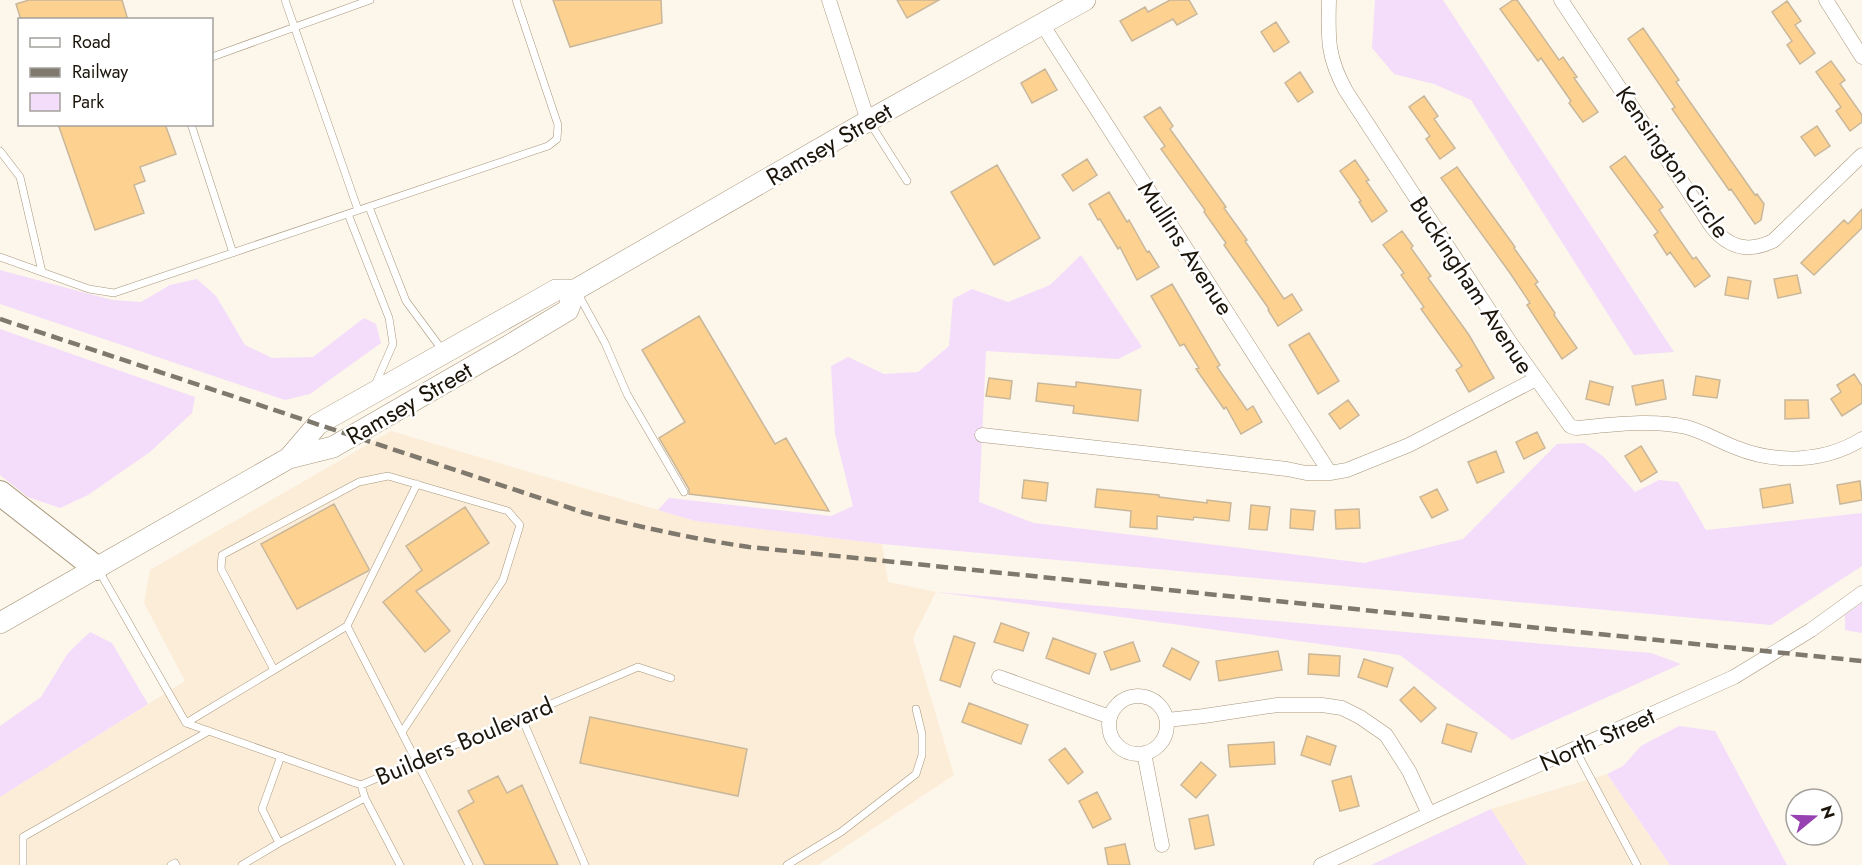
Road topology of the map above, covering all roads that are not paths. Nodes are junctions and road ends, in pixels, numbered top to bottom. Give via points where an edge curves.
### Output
1 (285, 0) edge
2 (370, 0) edge
3 (516, 0) edge
4 (829, 0) edge
5 (1085, 0) edge
6 (1329, 0) edge
7 (1561, 0) edge
8 (1826, 0) edge
9 (1042, 24) junction
10 (294, 27) junction
11 (213, 57) edge
12 (1862, 57) edge
13 (868, 121) junction
14 (192, 126) edge
15 (0, 151) edge
16 (1862, 155) edge
17 (907, 181) dead end
18 (369, 207) junction
19 (358, 210) junction
20 (348, 214) junction
21 (232, 253) junction
22 (0, 257) edge
23 (42, 272) junction
24 (575, 290) junction
25 (444, 353) junction
26 (1536, 378) junction
27 (372, 394) junction
28 (982, 435) dead end
29 (1862, 439) edge
30 (289, 458) junction
31 (1330, 473) junction
32 (417, 484) junction
33 (684, 492) dead end
34 (0, 493) edge
35 (96, 568) junction
36 (1862, 593) edge
37 (0, 623) edge
38 (347, 626) junction
39 (274, 670) junction
40 (999, 677) dead end
41 (671, 678) dead end
42 (916, 709) dead end
43 (521, 716) junction
44 (1110, 717) junction
45 (1167, 720) junction
46 (186, 723) junction
47 (209, 731) junction
48 (402, 732) junction
49 (1575, 749) junction
50 (1144, 753) junction
51 (281, 756) junction
52 (417, 761) junction
53 (361, 785) junction
54 (365, 798) junction
55 (1429, 814) junction
56 (279, 843) junction
57 (1162, 845) dead end
58 (23, 865) edge
59 (171, 865) edge
60 (176, 865) edge
61 (242, 865) edge
62 (400, 865) edge
63 (468, 865) edge
64 (585, 865) edge
65 (788, 865) edge
66 (1321, 865) edge
67 (1637, 865) edge

1 - 10 lane
2 - 10 lane
3 - 18 lane via 558,125 557,139 548,146
4 - 13 street
5 - 9 main road, Ramsey Street
6 - 26 street, Buckingham Avenue via 1331,56 1346,91
7 - 16 street, Kensington Circle via 1712,227 1727,242 1755,248 1773,242
8 - 12 street
9 - 13 main road, Ramsey Street
9 - 31 street, Mullins Avenue
10 - 11 lane
10 - 19 lane
13 - 17 lane
13 - 24 main road, Ramsey Street
14 - 21 lane
15 - 23 lane via 20,177
18 - 19 lane
18 - 25 lane via 405,301
19 - 20 lane
20 - 21 lane
20 - 27 lane via 389,318 393,344
21 - 23 lane via 114,293 89,289
22 - 23 lane
24 - 25 main road, Ramsey Street via 556,290
24 - 30 main road, Ramsey Street via 568,310 519,339 333,447
24 - 33 lane via 605,343 627,394
25 - 27 main road, Ramsey Street
26 - 29 street via 1566,422 1576,428 1666,424 1703,432 1738,448 1775,458 1822,455
26 - 31 street, Buckingham Avenue via 1409,445
27 - 30 main road, Ramsey Street via 318,424
28 - 31 street, Buckingham Avenue
30 - 35 main road, Ramsey Street
32 - 38 lane
32 - 39 lane via 388,476 359,482 222,555 221,569
32 - 48 lane via 508,511 520,525 503,580
34 - 35 highway
35 - 37 main road, Ramsey Street
35 - 46 lane
36 - 49 street, North Street via 1811,630 1734,676
38 - 39 lane
38 - 48 lane
39 - 46 lane
40 - 44 street
41 - 43 lane, Builders Boulevard via 638,667
42 - 65 lane via 922,734 916,774 841,832
43 - 52 lane, Builders Boulevard
43 - 64 lane
44 - 45 street via 1113,709 1127,698 1144,696 1159,704
44 - 50 street via 1115,744 1132,754
45 - 50 street via 1164,739
45 - 55 street via 1277,705 1342,708 1386,735
46 - 47 lane, Builders Boulevard
47 - 51 lane, Builders Boulevard
47 - 58 lane via 22,837
48 - 52 lane
49 - 55 street, North Street
49 - 67 lane
50 - 57 street
51 - 53 lane, Builders Boulevard
51 - 56 lane via 262,809
52 - 53 lane, Builders Boulevard
52 - 63 lane
53 - 54 lane
54 - 56 lane
54 - 62 lane
55 - 66 street, North Street
56 - 61 lane
59 - 60 lane

